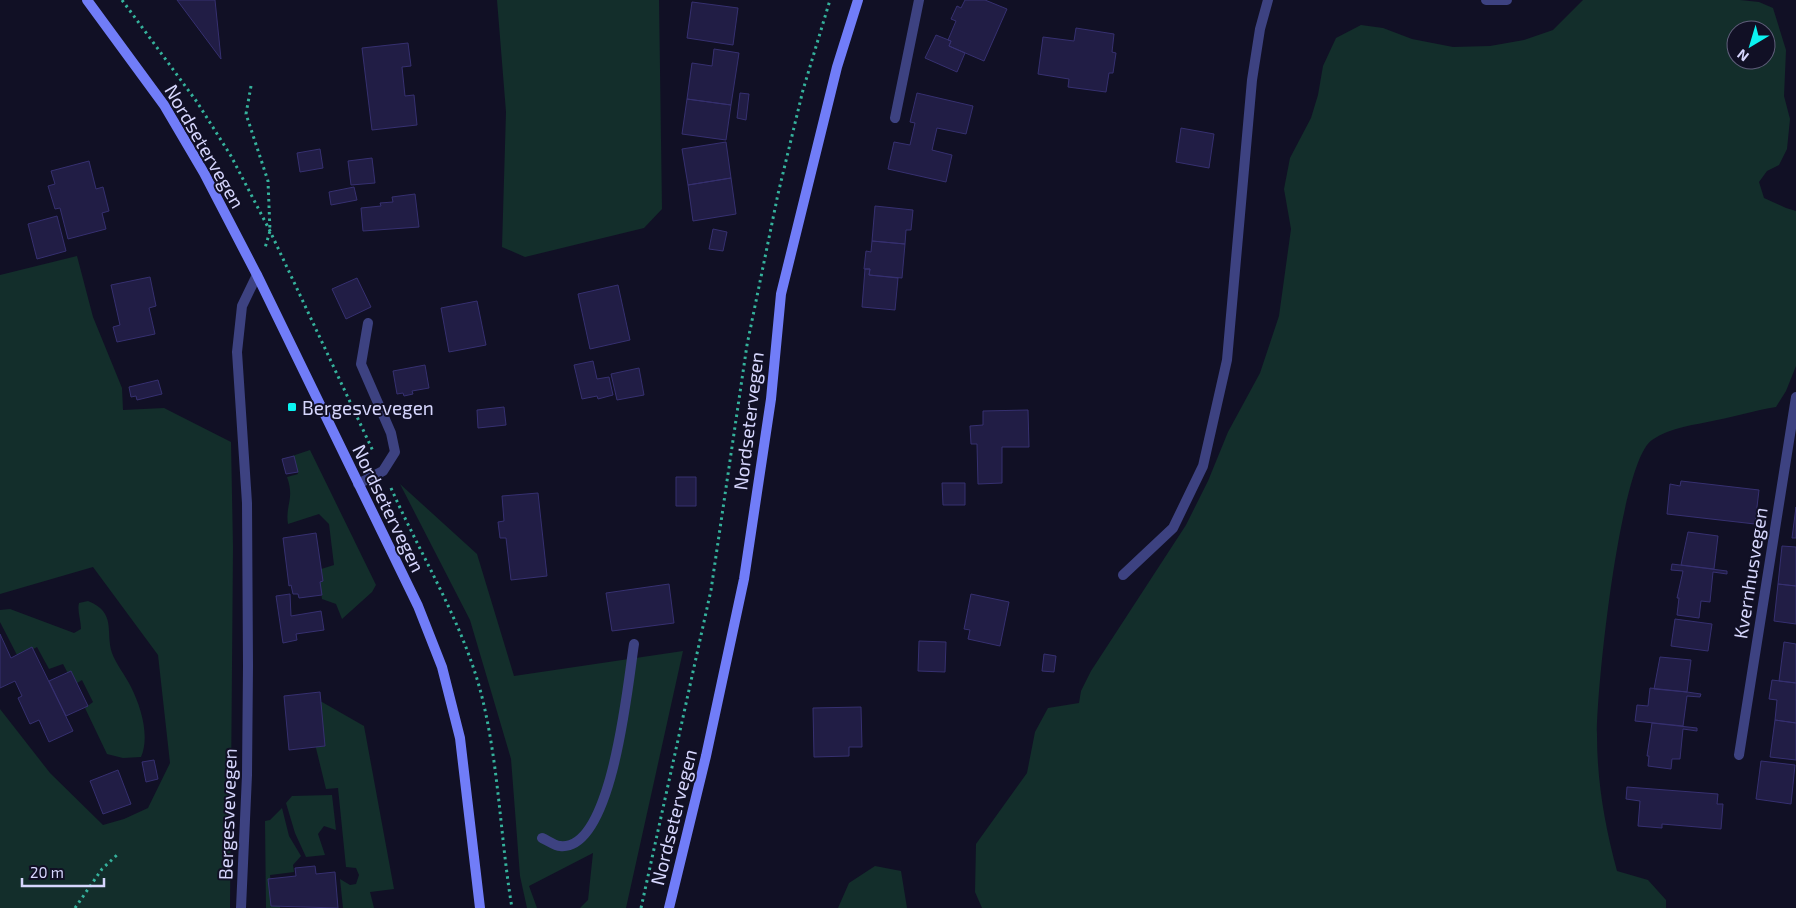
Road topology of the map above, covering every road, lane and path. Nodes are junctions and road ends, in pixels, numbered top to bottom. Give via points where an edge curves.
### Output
1 (87, 0) edge
2 (830, 0) edge
3 (858, 0) edge
4 (919, 0) edge
5 (1268, 0) edge
6 (1486, 0) edge
7 (1507, 0) edge
8 (251, 86) dead end
9 (895, 118) dead end
10 (257, 275) junction
11 (368, 323) dead end
12 (1796, 397) edge
13 (358, 484) junction
14 (1123, 575) dead end
15 (634, 644) dead end
16 (1739, 755) dead end
17 (542, 838) dead end
18 (118, 854) dead end
19 (75, 908) edge
20 (241, 908) edge
21 (480, 908) edge
22 (641, 908) edge
23 (669, 908) edge

1 - 10 main road, Nordsetervegen via 164,105
2 - 22 path via 803,90 778,194 747,344 711,590
3 - 23 main road, Nordsetervegen via 836,68 781,294 771,399 744,579
4 - 9 street
5 - 14 street via 1252,80 1227,360 1203,466 1173,528
6 - 7 street
8 - 10 path via 246,114 268,180 270,231
10 - 13 main road, Nordsetervegen
10 - 20 street, Bergesvevegen via 242,306 237,352 247,503 247,775
11 - 13 street via 361,364 391,434 395,452 383,471
12 - 16 street, Kvernhusvegen
13 - 21 main road, Nordsetervegen via 418,606 442,666 460,738
15 - 17 street via 616,756 602,807 587,834 576,843 560,846
18 - 19 path via 102,869

